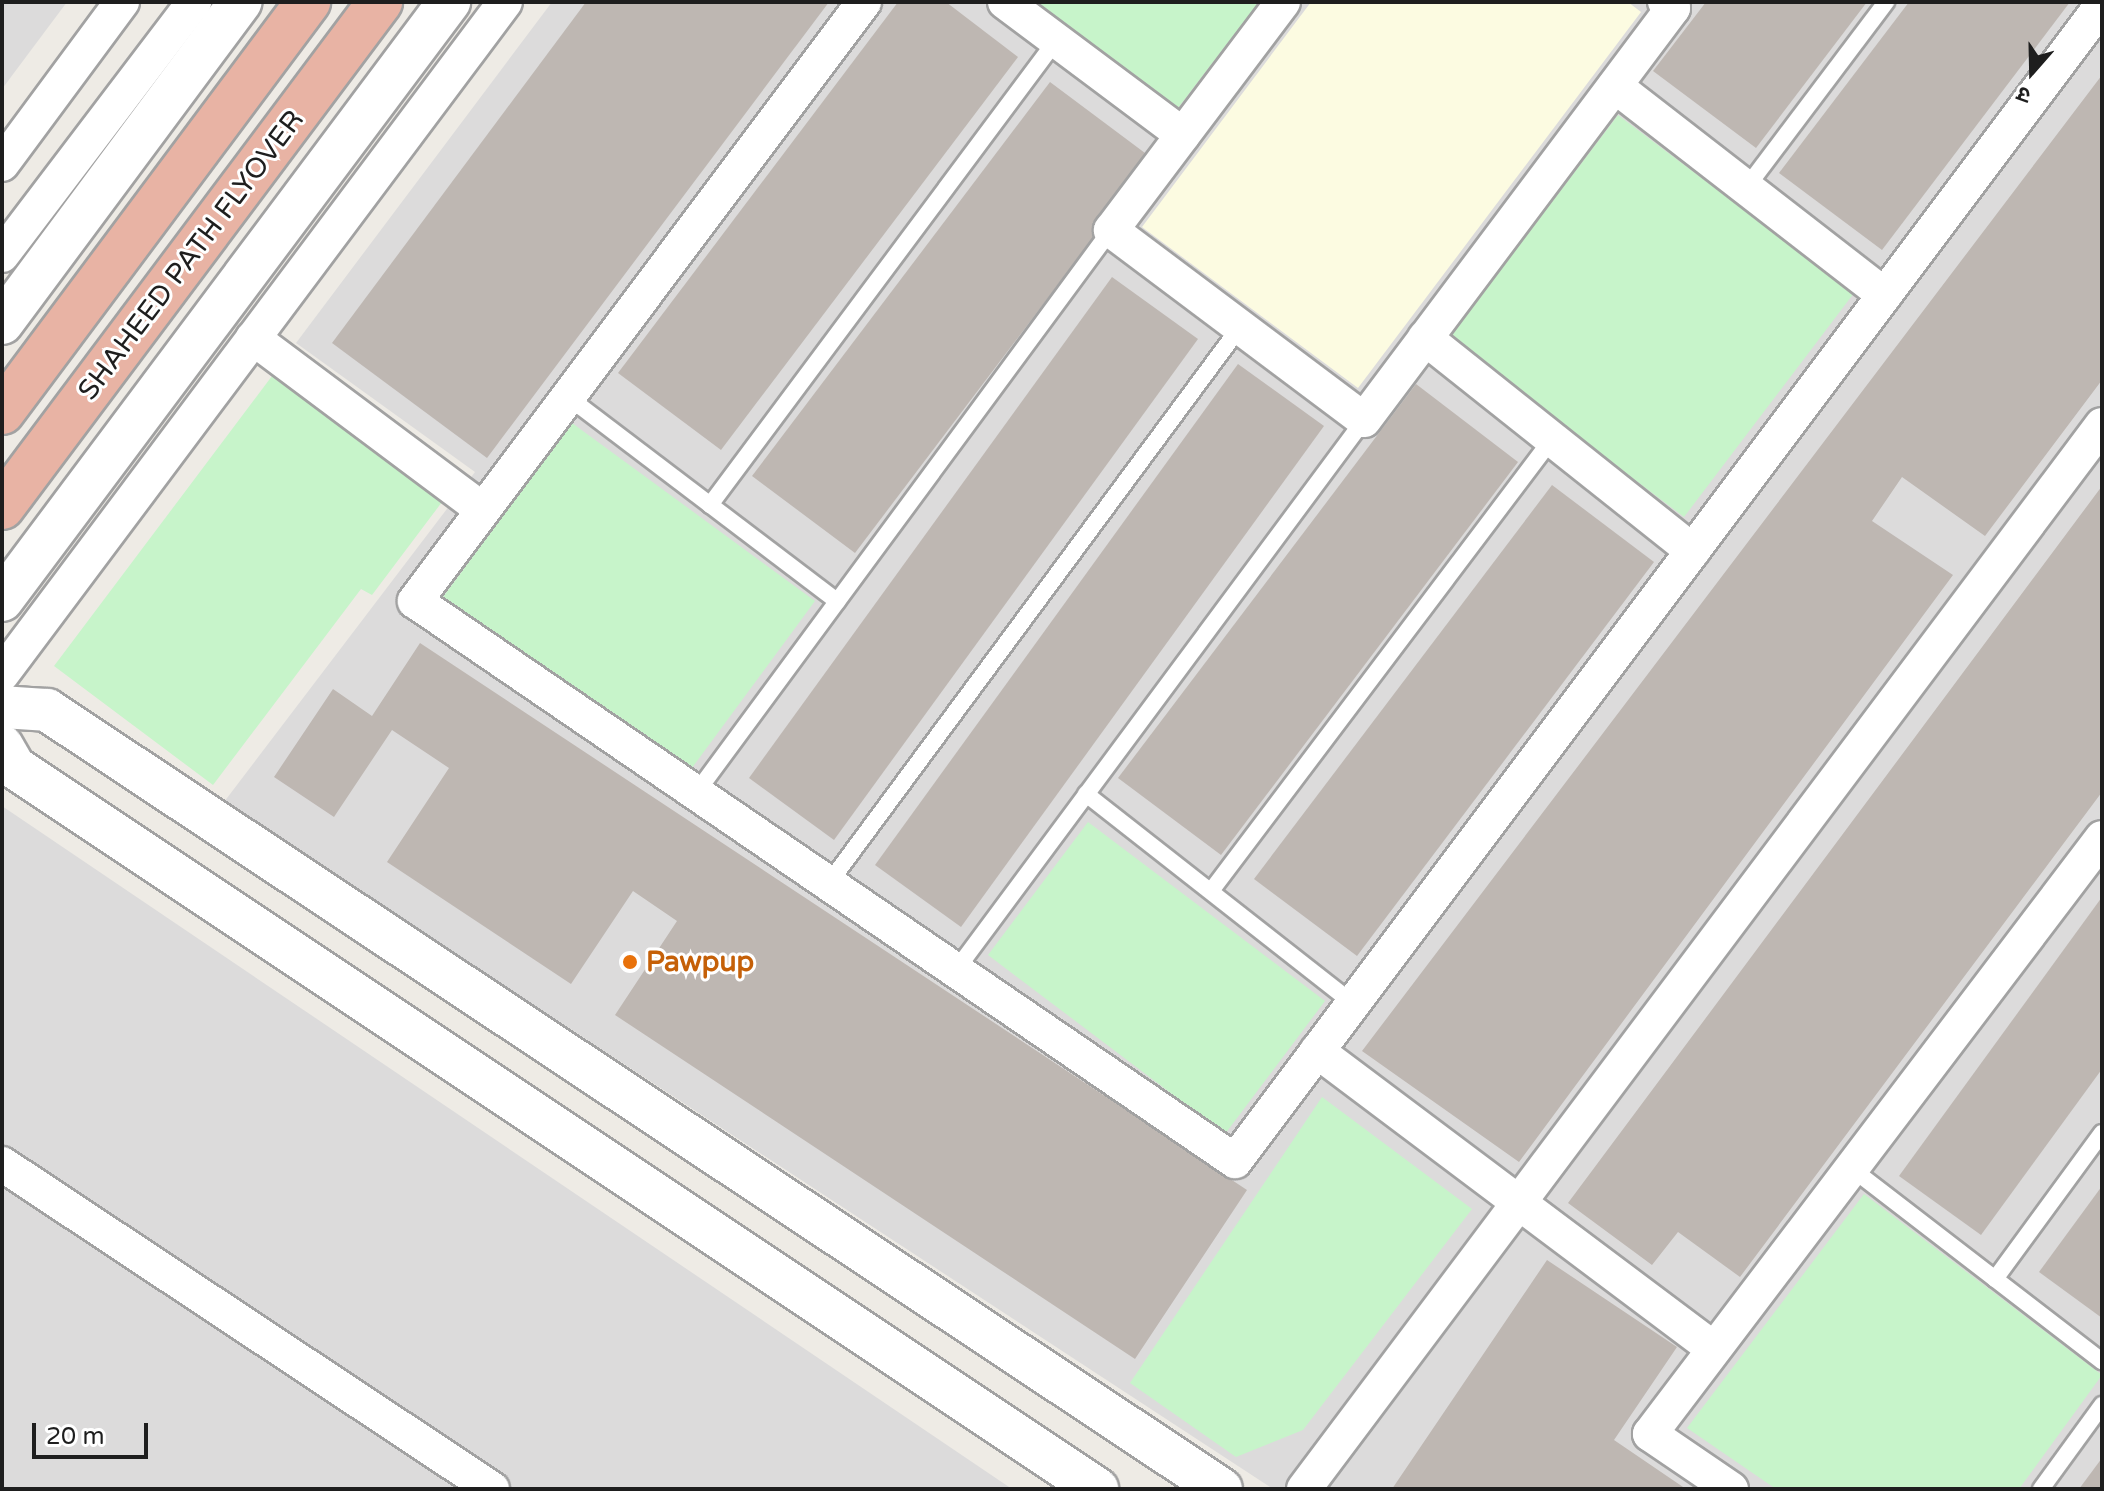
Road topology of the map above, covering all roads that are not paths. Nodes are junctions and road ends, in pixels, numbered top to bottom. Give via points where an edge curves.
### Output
1 (122, 2) edge
2 (194, 2) edge
3 (240, 2) edge
4 (308, 2) edge
5 (380, 2) edge
6 (449, 2) edge
7 (505, 2) edge
8 (864, 2) edge
9 (1005, 2) edge
10 (1283, 2) edge
11 (1886, 2) edge
12 (1672, 4) edge
13 (2102, 5) edge
14 (1055, 42) junction
15 (1615, 86) junction
16 (1183, 135) junction
17 (2, 164) edge
18 (1746, 188) junction
19 (1111, 230) junction
20 (2, 255) edge
21 (1884, 295) junction
22 (2, 323) edge
23 (1240, 327) junction
24 (253, 338) junction
25 (1425, 338) junction
26 (568, 397) junction
27 (2, 412) edge
28 (1364, 420) junction
29 (2102, 425) edge
30 (1552, 439) junction
31 (710, 505) junction
32 (2, 507) edge
33 (483, 510) junction
34 (1693, 551) junction
35 (2, 600) edge
36 (837, 601) junction
37 (2, 674) edge
38 (2, 707) edge
39 (2, 746) edge
40 (696, 793) junction
41 (1086, 794) junction
42 (2102, 838) edge
43 (829, 883) junction
44 (1211, 891) junction
45 (956, 970) junction
46 (1353, 1003) junction
47 (1317, 1051) junction
48 (2102, 1133) edge
49 (2, 1164) edge
50 (1851, 1168) junction
51 (1519, 1202) junction
52 (1995, 1279) junction
53 (1713, 1348) junction
54 (2102, 1361) edge
55 (2102, 1405) edge
56 (492, 1489) edge
57 (1097, 1489) edge
58 (1221, 1489) edge
59 (1304, 1489) edge
60 (1731, 1489) edge
61 (2041, 1489) edge

1 - 17 street
2 - 20 street
3 - 22 street
4 - 27 highway, SHAHEED PATH FLYOVER
5 - 32 highway, SHAHEED PATH FLYOVER
6 - 35 street
7 - 24 street
8 - 26 street
9 - 14 street
10 - 16 street
11 - 18 lane
12 - 15 street
13 - 21 street
14 - 16 street
14 - 31 lane
15 - 18 street
15 - 25 street
16 - 19 street
18 - 21 street
19 - 23 street
19 - 36 lane
21 - 34 street
23 - 28 street
23 - 43 lane
24 - 33 street
24 - 37 street
25 - 28 street
25 - 30 street
26 - 31 lane
26 - 33 street
28 - 41 lane
29 - 51 street
30 - 34 street
30 - 44 lane
31 - 36 lane
33 - 40 street via 415,601
34 - 46 street
36 - 40 lane
38 - 58 street via 47,710
39 - 57 street via 14,767
40 - 43 street
41 - 44 lane
41 - 45 lane
42 - 50 street
43 - 45 street
44 - 46 lane
45 - 47 street via 1235,1161
46 - 47 street
47 - 51 street
48 - 52 lane
49 - 56 street
50 - 52 lane
50 - 53 street
51 - 53 street
51 - 59 street
52 - 54 lane
53 - 60 street via 1650,1434
55 - 61 lane

